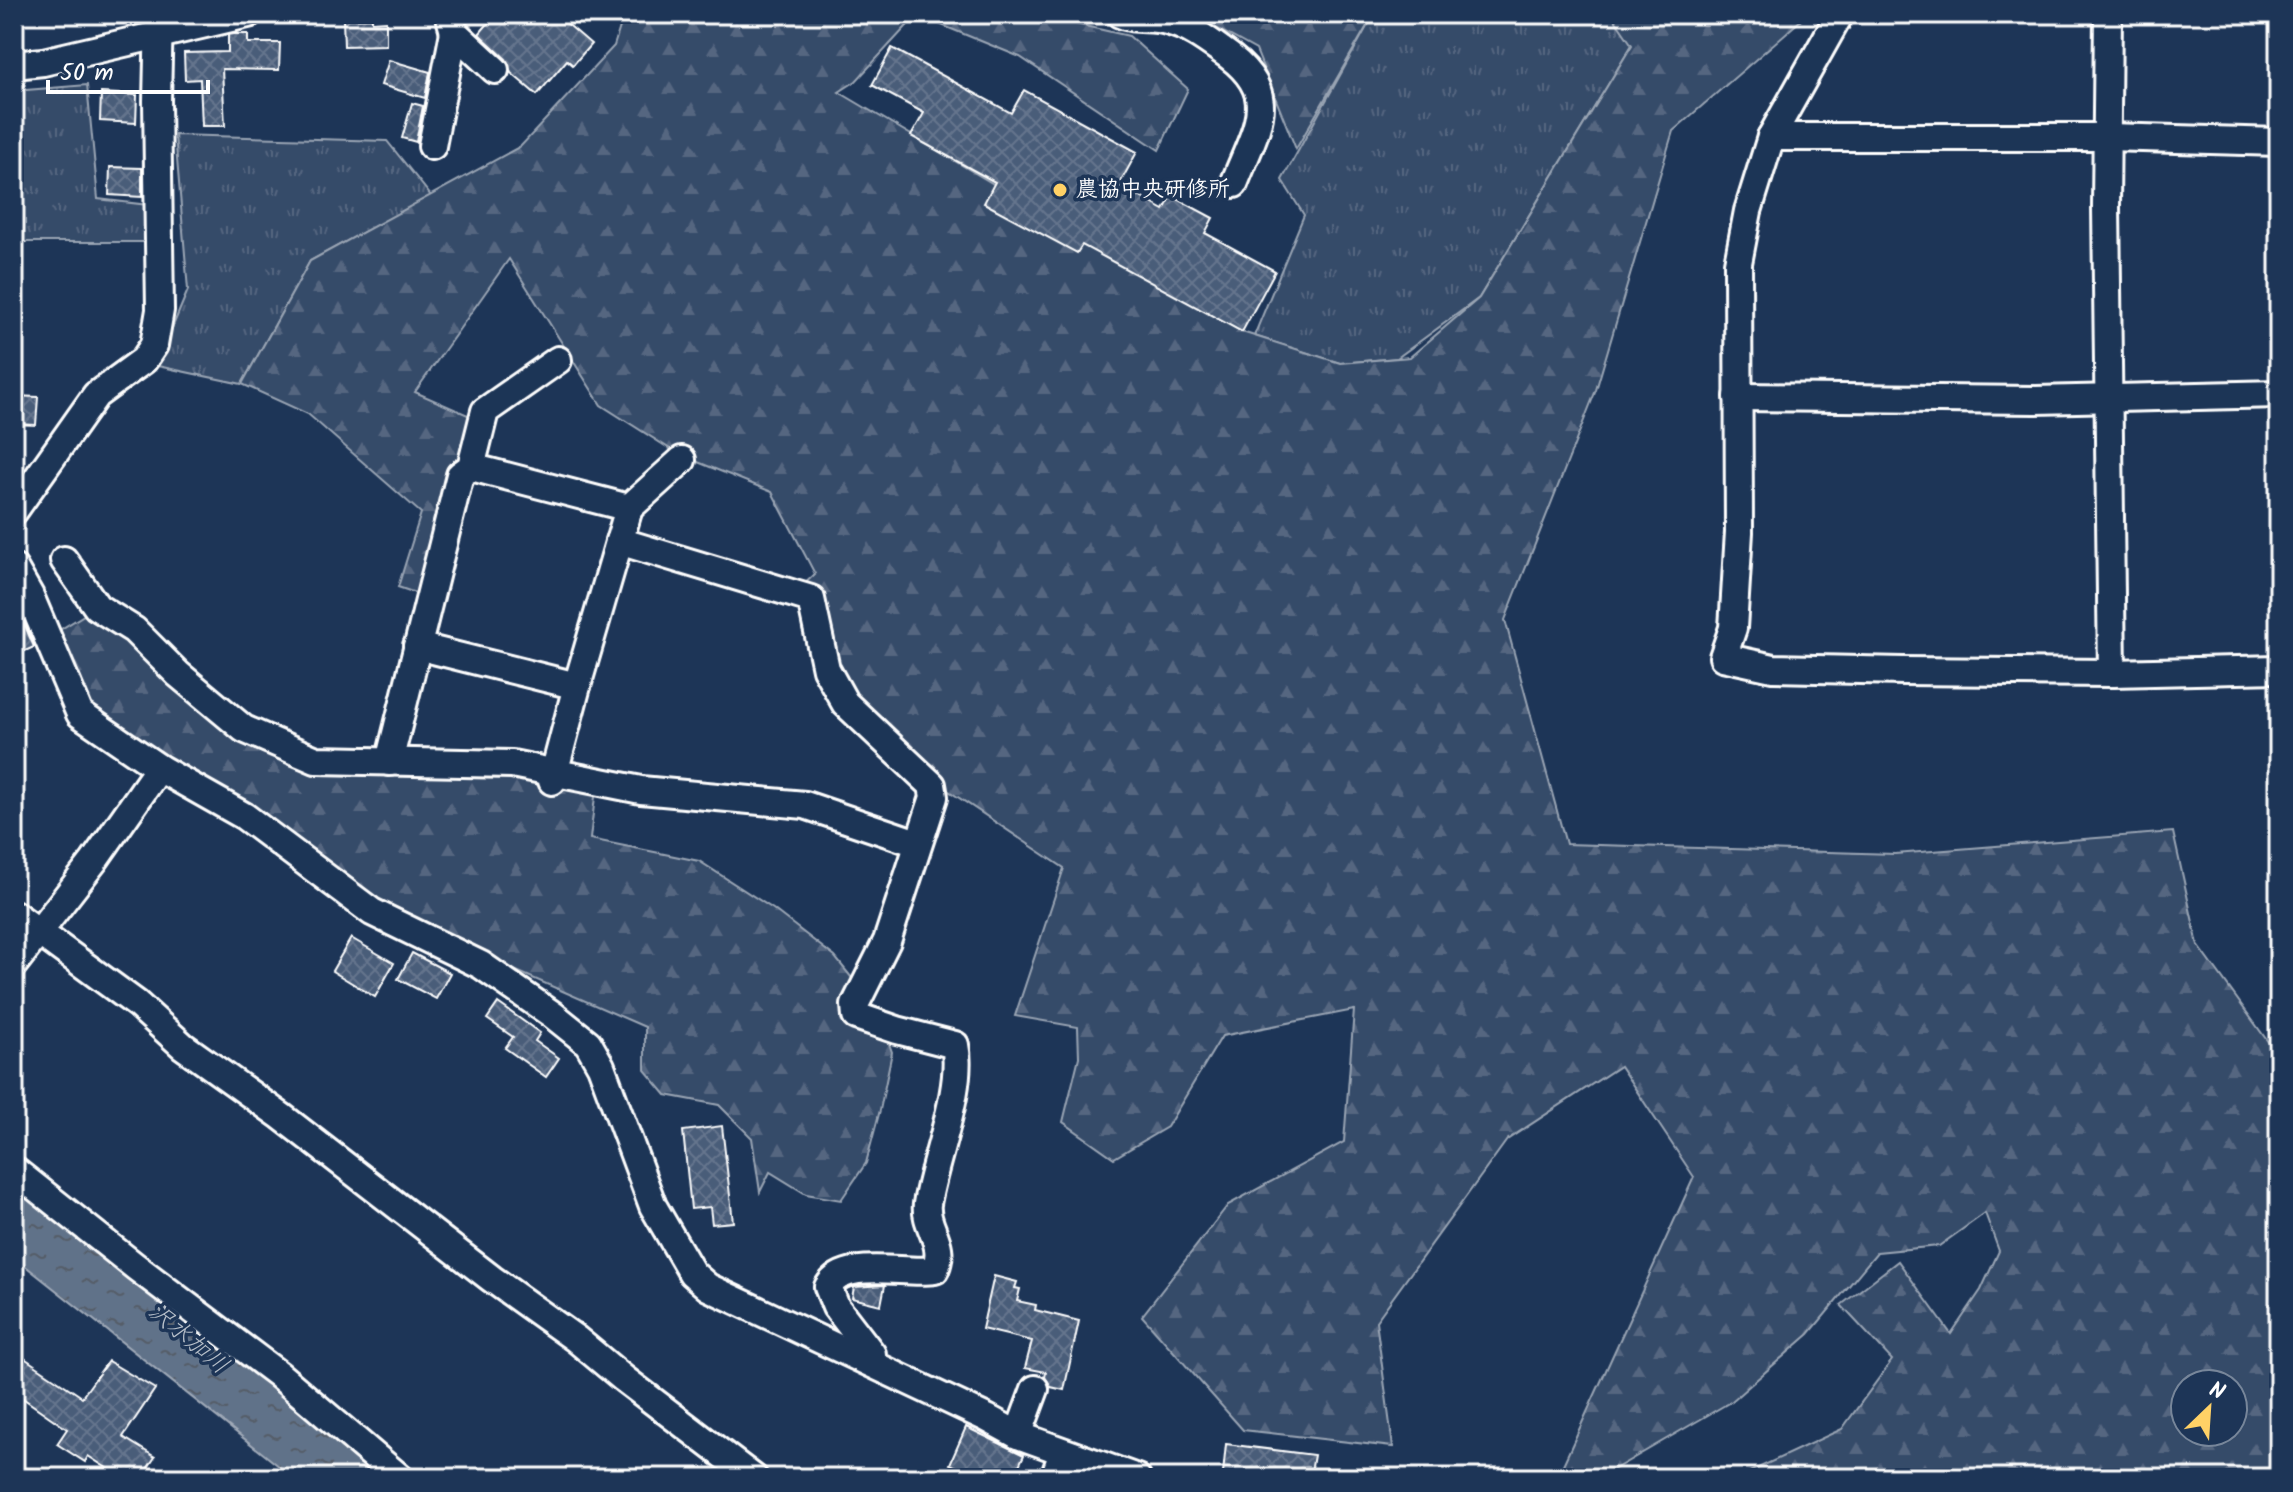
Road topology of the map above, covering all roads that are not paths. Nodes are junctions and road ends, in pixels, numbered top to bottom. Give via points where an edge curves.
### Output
1 (248, 14) edge
2 (1120, 14) edge
3 (1840, 14) edge
4 (2108, 14) edge
5 (452, 23) edge
6 (159, 25) edge
7 (14, 65) edge
8 (495, 70) dead end
9 (1771, 137) junction
10 (2108, 137) junction
11 (2279, 142) edge
12 (432, 146) dead end
13 (1234, 184) dead end
14 (558, 360) dead end
15 (2279, 394) edge
16 (1738, 397) junction
17 (2109, 398) junction
18 (682, 460) dead end
19 (471, 467) junction
20 (629, 508) junction
21 (14, 511) edge
22 (619, 541) junction
23 (64, 560) dead end
24 (14, 568) edge
25 (417, 646) junction
26 (2279, 669) edge
27 (2112, 673) junction
28 (577, 686) junction
29 (389, 762) junction
30 (159, 768) junction
31 (552, 777) junction
32 (917, 843) junction
33 (14, 914) edge
34 (37, 932) junction
35 (14, 964) edge
36 (14, 1170) edge
37 (872, 1363) junction
38 (1035, 1389) dead end
39 (1018, 1435) junction
40 (1063, 1452) junction
41 (400, 1478) edge
42 (754, 1478) edge
43 (1054, 1478) edge
44 (1137, 1478) edge

1 - 6 street
2 - 13 street via 1191,28 1244,66 1259,88 1260,117
3 - 9 street
4 - 10 street
5 - 8 street
5 - 12 street
6 - 7 street via 43,62
6 - 21 street via 158,333 144,360 96,395
9 - 10 street
9 - 16 street via 1738,263
10 - 11 street
10 - 17 street
14 - 19 street via 485,411
15 - 17 street
16 - 17 street
16 - 27 street via 1739,532 1733,628 1723,657 1773,668
17 - 27 street
18 - 20 street
19 - 20 street
19 - 25 street via 460,475
20 - 22 street
22 - 28 street
22 - 32 street via 811,599 826,669 845,703 932,785 934,797
23 - 29 street via 97,607 134,630 244,729 316,760
24 - 30 street via 80,714
25 - 28 street
25 - 29 street
26 - 27 street
28 - 31 street
29 - 31 street via 512,764
30 - 34 street
30 - 37 street via 244,816 372,912 481,965 577,1033 601,1066 653,1206 692,1273 732,1300
31 - 32 street via 805,805
32 - 37 street via 887,941 855,1005 856,1016 955,1045 958,1056 926,1209 938,1241 935,1270 848,1270 828,1287 836,1307 872,1354
33 - 34 street
34 - 35 street
34 - 42 street
36 - 41 street via 278,1374
37 - 39 street
38 - 39 street
39 - 40 street
40 - 43 street
40 - 44 street

